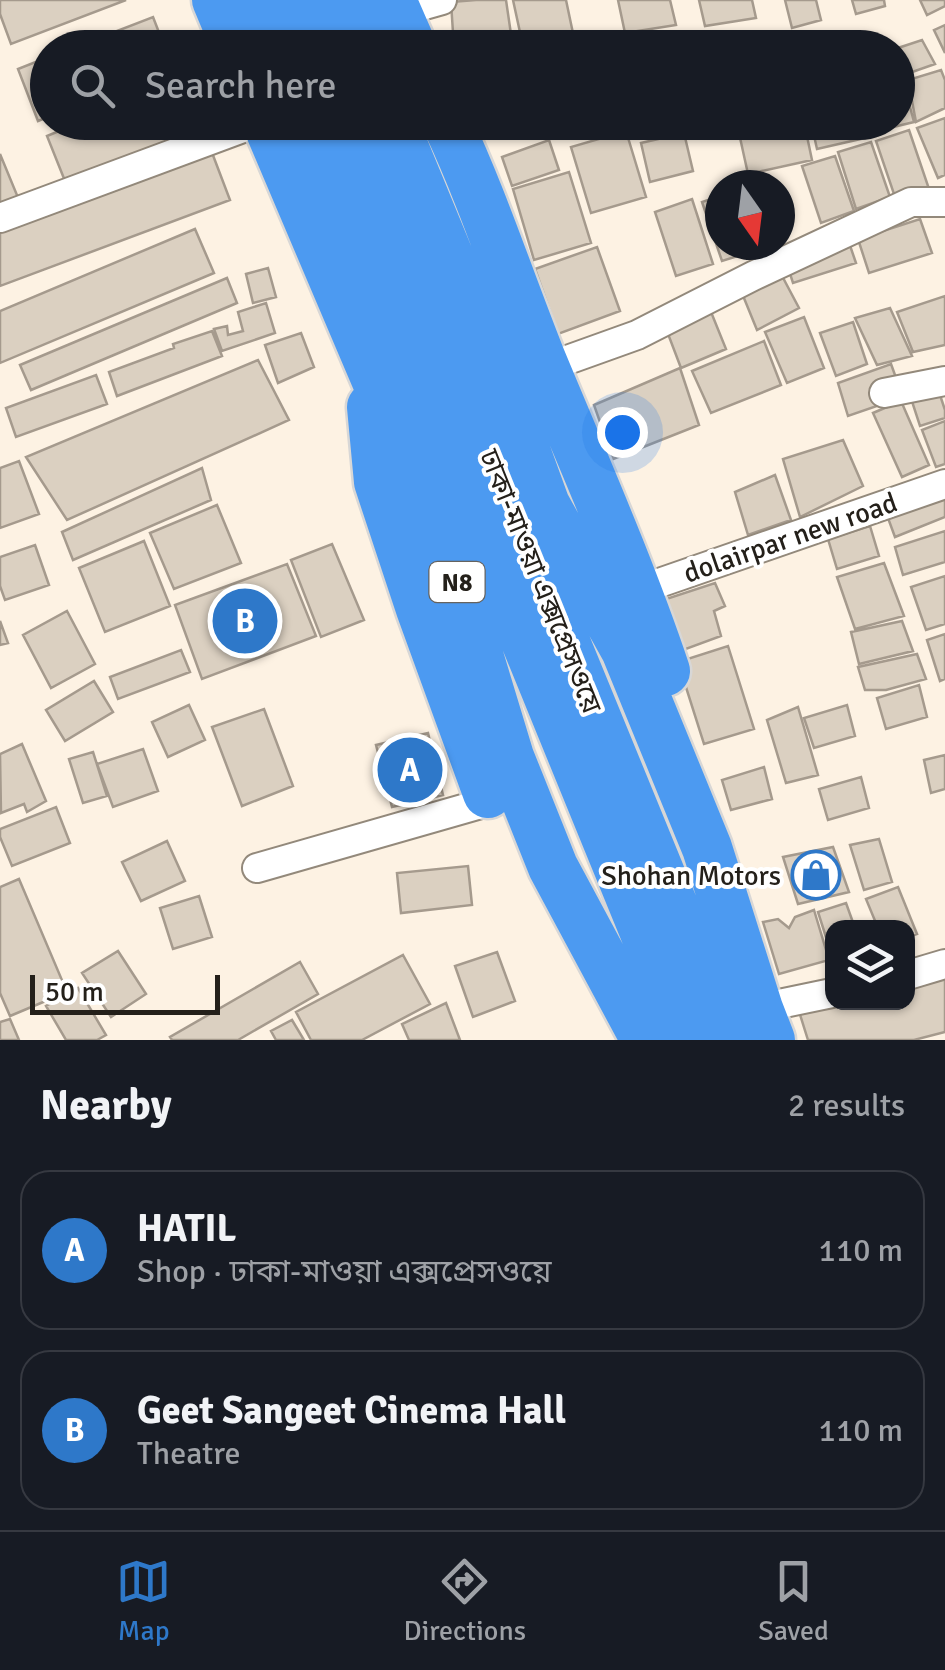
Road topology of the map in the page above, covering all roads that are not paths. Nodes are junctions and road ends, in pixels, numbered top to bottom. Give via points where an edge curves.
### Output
1 (217, 0) edge
2 (264, 0) edge
3 (302, 0) edge
4 (377, 28) edge
5 (230, 30) edge
6 (276, 30) edge
7 (210, 140) edge
8 (276, 140) edge
9 (321, 140) edge
10 (359, 140) edge
11 (400, 140) edge
12 (455, 140) edge
13 (944, 205) edge
14 (0, 218) edge
15 (368, 361) junction
16 (545, 368) junction
17 (945, 382) edge
18 (884, 393) dead end
19 (945, 484) edge
20 (636, 591) junction
21 (491, 801) junction
22 (257, 868) dead end
23 (945, 964) edge
24 (915, 973) edge
25 (825, 997) edge
26 (784, 1028) edge
27 (607, 1040) edge
28 (646, 1040) edge
29 (689, 1040) edge
30 (728, 1040) edge

1 - 5 highway
2 - 6 highway
3 - 4 highway
7 - 14 street
8 - 15 highway, N8
9 - 29 highway, ঢাকা-মাওয়া এক্সপ্রেসওয়ে / N8
10 - 30 highway, ঢাকা-মাওয়া এক্সপ্রেসওয়ে
11 - 26 highway via 546,505 626,650 707,848 758,1010
12 - 16 highway
13 - 16 street via 911,202 637,335
15 - 21 highway via 379,482
15 - 28 highway, N8 via 440,529 528,807
16 - 20 highway
17 - 18 street
19 - 20 street, dolairpar new road
20 - 26 highway via 756,910
21 - 22 street
21 - 27 highway via 532,901
23 - 24 street
25 - 26 street

